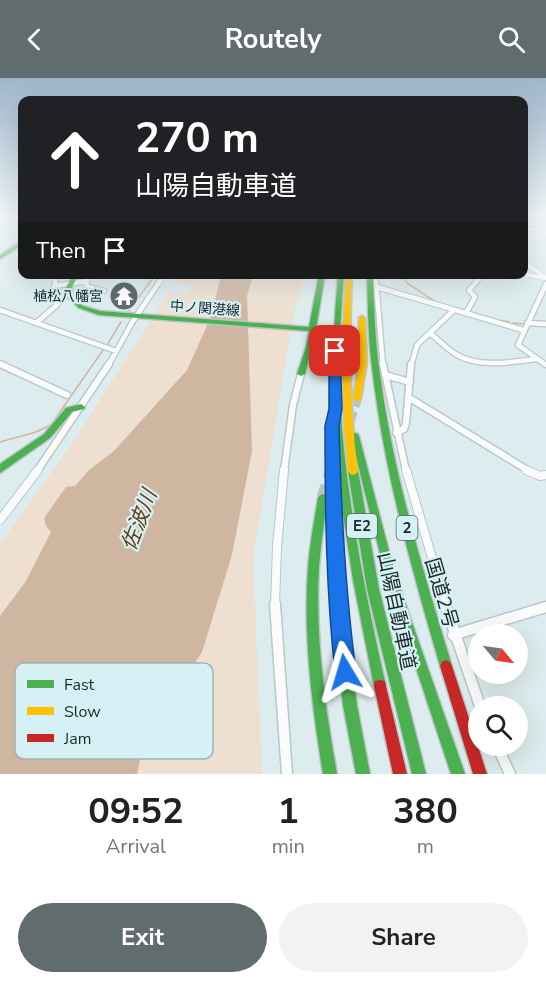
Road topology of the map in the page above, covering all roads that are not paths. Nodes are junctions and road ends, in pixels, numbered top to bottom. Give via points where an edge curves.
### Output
1 (13, 248) edge
2 (0, 257) edge
3 (528, 265) edge
4 (546, 270) edge
5 (537, 272) junction
6 (528, 275) edge
7 (546, 278) edge
8 (55, 279) edge
9 (74, 279) edge
10 (90, 279) edge
11 (161, 279) edge
12 (321, 279) edge
13 (341, 279) edge
14 (349, 279) edge
15 (364, 279) edge
16 (370, 279) edge
17 (376, 279) edge
18 (478, 279) edge
19 (85, 282) junction
20 (71, 283) junction
21 (546, 284) edge
22 (55, 286) junction
23 (377, 287) junction
24 (104, 291) dead end
25 (0, 310) edge
26 (454, 310) junction
27 (466, 313) junction
28 (140, 317) junction
29 (527, 322) junction
30 (36, 323) junction
31 (546, 324) edge
32 (308, 329) junction
33 (523, 330) junction
34 (431, 334) junction
35 (116, 351) junction
36 (537, 359) junction
37 (0, 364) edge
38 (546, 365) edge
39 (344, 371) junction
40 (301, 374) joint
41 (385, 375) junction
42 (410, 382) junction
43 (67, 395) dead end
44 (408, 397) junction
45 (357, 399) tunnel mouth
46 (81, 407) junction
47 (336, 409) junction
48 (396, 433) junction
49 (0, 469) edge
50 (546, 475) edge
51 (323, 498) tunnel mouth
52 (0, 520) edge
53 (546, 608) edge
54 (453, 635) junction
55 (476, 696) edge
56 (501, 756) edge
57 (418, 773) edge
58 (287, 774) edge
59 (330, 774) edge
60 (363, 774) edge
61 (400, 774) edge
62 (459, 774) edge
63 (480, 774) edge
64 (510, 774) edge

1 - 2 main road
3 - 5 street
4 - 5 street
5 - 7 street
6 - 7 street
8 - 22 street
9 - 20 main road
10 - 19 street
11 - 28 street
12 - 32 main road
13 - 47 main road, 山陽自動車道 / E2 via 335,351
14 - 39 main road, 山陽自動車道 / E2
15 - 45 main road via 363,362
16 - 63 main road, 国道2号 / 2 via 375,380 394,479 443,658
17 - 23 street
18 - 27 street via 470,288 475,297
19 - 20 street
19 - 24 street via 88,287
20 - 22 street
20 - 28 main road, 中ノ関港線 via 69,296 81,307
21 - 29 street
22 - 30 street via 50,291 57,305
23 - 26 street
23 - 41 street
25 - 30 street
26 - 27 street
26 - 34 street
27 - 33 street
28 - 32 main road, 中ノ関港線
28 - 35 street
29 - 31 street
29 - 33 street
30 - 35 street
32 - 40 main road
33 - 36 street via 518,345
34 - 36 street via 468,359 513,363
34 - 42 street via 417,345
35 - 46 street
36 - 38 street
37 - 43 street
39 - 57 main road, 山陽自動車道 / E2 via 357,504
39 - 62 main road via 359,456 380,538 409,635
40 - 58 street via 289,432 276,564
41 - 42 street
41 - 48 street
42 - 44 street
44 - 48 street via 404,429
44 - 50 street via 524,469
46 - 49 main road via 69,410 57,429
46 - 52 street
47 - 60 main road via 332,426 337,600
47 - 61 main road, 山陽自動車道 / E2 via 345,501 360,590
48 - 54 street
51 - 59 main road via 311,585 315,667
53 - 54 street
54 - 55 street
56 - 64 street

